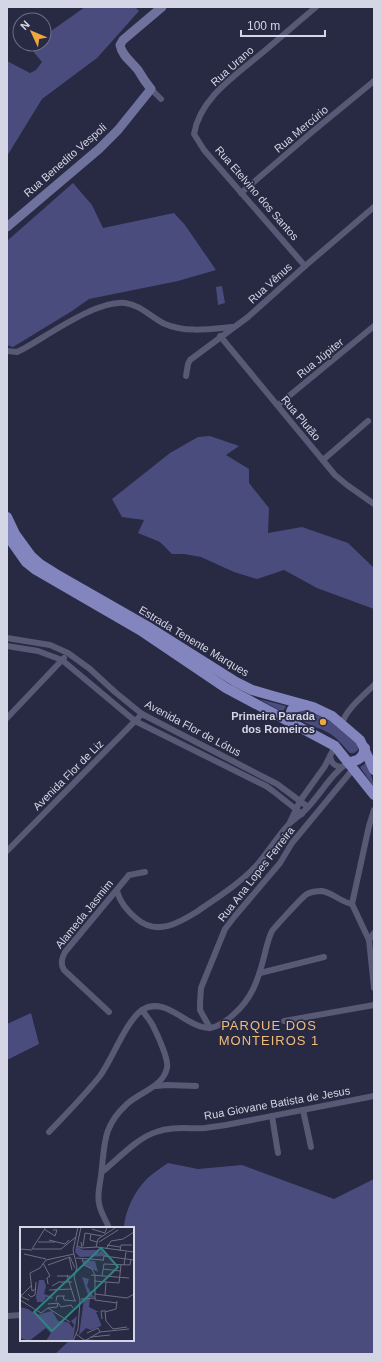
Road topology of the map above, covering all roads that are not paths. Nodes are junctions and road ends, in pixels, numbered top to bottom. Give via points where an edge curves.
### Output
1 (162, 7) edge
2 (316, 7) edge
3 (374, 82) edge
4 (151, 89) junction
5 (161, 99) dead end
6 (194, 134) joint
7 (241, 193) junction
8 (374, 207) edge
9 (7, 227) edge
10 (305, 266) junction
11 (374, 326) edge
12 (234, 327) junction
13 (220, 336) junction
14 (7, 351) edge
15 (186, 376) dead end
16 (278, 405) junction
17 (368, 421) dead end
18 (323, 460) junction
19 (374, 504) edge
20 (7, 517) edge
21 (7, 535) edge
22 (7, 638) edge
23 (7, 646) edge
24 (68, 653) junction
25 (62, 660) junction
26 (374, 685) edge
27 (358, 701) junction
28 (305, 705) junction
29 (142, 714) junction
30 (332, 716) junction
31 (7, 718) edge
32 (136, 722) junction
33 (295, 724) junction
34 (342, 725) junction
35 (335, 746) junction
36 (364, 748) junction
37 (330, 756) junction
38 (348, 766) junction
39 (374, 770) edge
40 (374, 795) edge
41 (300, 801) junction
42 (308, 807) junction
43 (296, 809) junction
44 (374, 810) edge
45 (302, 814) junction
46 (290, 824) junction
47 (7, 851) edge
48 (144, 872) dead end
49 (117, 890) junction
50 (352, 904) junction
51 (374, 933) edge
52 (369, 940) junction
53 (324, 957) dead end
54 (260, 973) junction
55 (374, 988) edge
56 (374, 1005) edge
57 (142, 1010) junction
58 (109, 1012) dead end
59 (284, 1021) dead end
60 (210, 1028) junction
61 (156, 1086) junction
62 (196, 1086) dead end
63 (374, 1096) edge
64 (303, 1110) junction
65 (272, 1116) junction
66 (49, 1132) dead end
67 (311, 1147) dead end
68 (278, 1153) dead end
69 (102, 1172) junction
70 (109, 1227) edge
71 (20, 1315) edge
72 (7, 1316) edge

1 - 4 street via 120,45 123,54
2 - 6 street, Rua Urano via 214,96 202,111
3 - 7 street, Rua Mercúrio
4 - 5 street
4 - 9 street, Rua Benedito Vespoli via 99,149
6 - 7 street, Rua Etelvino dos Santos via 204,150
7 - 10 street, Rua Etelvino dos Santos
8 - 10 street, Rua Vênus
10 - 12 street, Rua Vênus
11 - 16 street, Rua Júpiter
12 - 13 street, Rua Vênus
12 - 14 street via 200,331 175,328 133,305 124,303 97,308 26,348 17,352
13 - 15 street, Rua Vênus via 190,360
13 - 16 street, Rua Plutão
16 - 18 street, Rua Plutão
17 - 18 street
18 - 19 street, Rua Plutão via 347,485
20 - 28 main road, Estrada Tenente Marques via 15,534 40,564 147,626 236,682 252,690
21 - 33 main road, Estrada Tenente Marques via 36,570 143,632 226,688
22 - 24 street, Avenida Flor de Lótus via 50,646
23 - 25 street, Avenida Flor de Lótus via 38,651
24 - 25 street
24 - 29 street, Avenida Flor de Lótus
25 - 31 street
25 - 32 street, Avenida Flor de Lótus
26 - 27 street
27 - 30 street via 342,713
27 - 34 street via 345,716
28 - 30 main road, Estrada Tenente Marques
28 - 33 main road via 291,711 290,715
29 - 32 street, Avenida Flor de Liz
29 - 41 street, Avenida Flor de Lótus via 268,779
30 - 34 main road, Estrada Tenente Marques
32 - 43 street, Avenida Flor de Lótus via 266,786
32 - 47 street, Avenida Flor de Liz
33 - 35 main road, Estrada Tenente Marques
34 - 36 main road, Estrada Tenente Marques via 360,740
35 - 37 street
35 - 38 main road, Estrada Tenente Marques
36 - 38 main road via 361,757
36 - 39 main road, Estrada Tenente Marques
37 - 38 street via 332,763
37 - 41 street
38 - 40 main road, Estrada Tenente Marques
38 - 42 street
38 - 60 street, Rua Ana Lopes Ferreira via 280,863 225,929 201,988 200,1010
41 - 42 street, Avenida Flor de Lótus
41 - 43 street
42 - 45 street
43 - 45 street, Avenida Flor de Lótus
43 - 46 street
44 - 50 street
45 - 46 street
46 - 49 street via 245,877 199,910 171,926 160,928 140,922 130,914
48 - 49 street, Alameda Jasmim via 129,875
49 - 58 street, Alameda Jasmim via 65,952 61,962 68,975
50 - 52 street
50 - 54 street via 322,891 306,894 273,930
51 - 52 street
52 - 55 street
53 - 54 street
54 - 60 street via 257,984 241,1007 233,1015
56 - 59 street
57 - 60 street via 152,1006 163,1008 200,1026
57 - 61 street via 154,1027 168,1067
57 - 66 street via 127,1028 101,1075
61 - 62 street
61 - 69 street via 128,1103 114,1120 105,1140
63 - 64 street, Rua Giovane Batista de Jesus
64 - 65 street, Rua Giovane Batista de Jesus
64 - 67 street
65 - 68 street
65 - 69 street, Rua Giovane Batista de Jesus via 226,1125 182,1127 156,1132 137,1143
69 - 70 street via 98,1199
71 - 72 street

